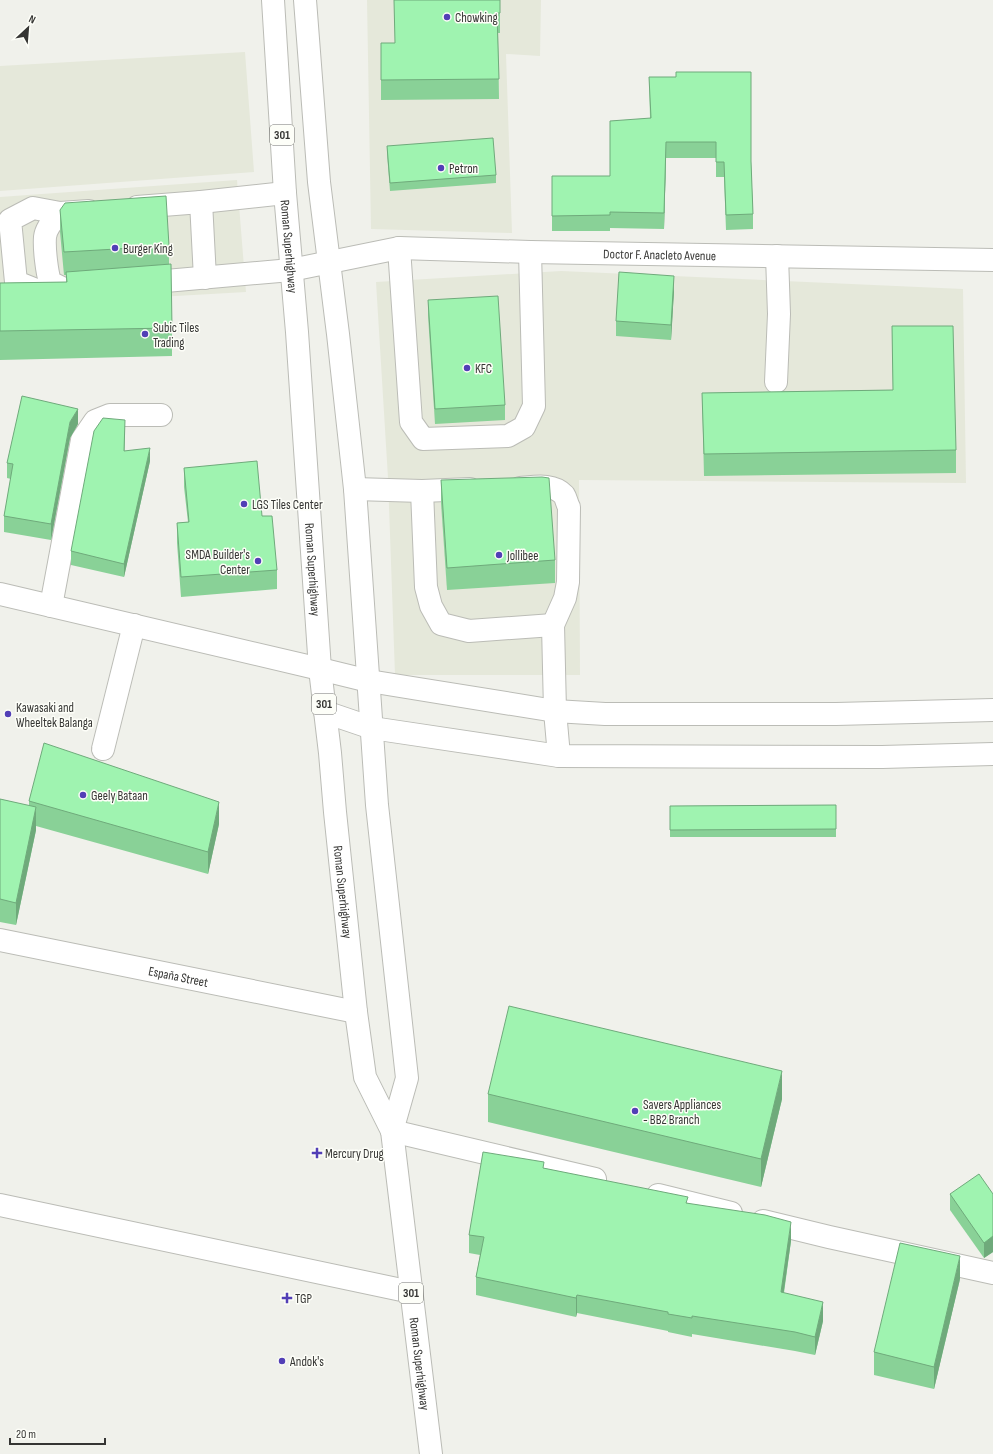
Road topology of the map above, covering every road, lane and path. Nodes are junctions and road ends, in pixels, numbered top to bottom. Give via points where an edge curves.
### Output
1 (273, 0) edge
2 (305, 0) edge
3 (285, 192) junction
4 (201, 202) junction
5 (60, 213) junction
6 (399, 248) junction
7 (530, 252) junction
8 (777, 256) junction
9 (993, 260) edge
10 (329, 263) junction
11 (291, 270) junction
12 (205, 278) junction
13 (126, 284) edge
14 (776, 382) dead end
15 (161, 415) dead end
16 (355, 489) junction
17 (422, 491) junction
18 (0, 594) edge
19 (51, 606) junction
20 (554, 625) junction
21 (134, 626) junction
22 (320, 669) junction
23 (369, 682) junction
24 (993, 710) edge
25 (556, 711) junction
26 (325, 712) junction
27 (372, 728) junction
28 (103, 749) dead end
29 (993, 754) edge
30 (559, 756) junction
31 (0, 940) edge
32 (356, 1012) junction
33 (392, 1131) junction
34 (614, 1184) edge
35 (638, 1190) edge
36 (0, 1205) edge
37 (993, 1273) edge
38 (411, 1292) junction
39 (431, 1454) edge

1 - 3 street, Roman Superhighway / 301
2 - 10 street, Roman Superhighway / 301 via 319,182
3 - 4 street
3 - 11 street, Roman Superhighway / 301
4 - 5 street
4 - 12 street
5 - 5 street via 34,208 10,220 16,282 41,292 70,288 50,282 48,274 45,236 52,221
6 - 7 street, Doctor F. Anacleto Avenue
6 - 7 street via 410,422 423,439 508,436 524,426 534,406
6 - 10 street, Doctor F. Anacleto Avenue
7 - 8 street, Doctor F. Anacleto Avenue
8 - 9 street, Doctor F. Anacleto Avenue
8 - 14 street via 779,314
10 - 11 street, Doctor F. Anacleto Avenue
10 - 16 street, Roman Superhighway / 301
11 - 12 street, Doctor F. Anacleto Avenue
11 - 22 street, Roman Superhighway / 301
12 - 13 street, Doctor F. Anacleto Avenue
15 - 19 street via 110,416 95,421 82,440
16 - 17 street
16 - 23 street, Roman Superhighway / 301
17 - 20 street via 426,587 431,606 441,624 469,631
17 - 20 street via 543,487 555,489 565,496 569,507 568,582 565,598
18 - 19 street
19 - 21 street
20 - 25 street
21 - 22 street
21 - 28 street
22 - 23 street
22 - 26 street, Roman Superhighway / 301
23 - 25 street
23 - 27 street, Roman Superhighway / 301
24 - 25 street via 828,714 604,714
25 - 30 street
26 - 27 street
26 - 32 street, Roman Superhighway / 301
27 - 30 street
27 - 33 street, Roman Superhighway / 301 via 377,805 407,1078
29 - 30 street via 882,757
31 - 32 street, España Street
32 - 33 street, Roman Superhighway / 301 via 365,1077
33 - 34 street
33 - 38 street, Roman Superhighway / 301
35 - 37 street via 829,1237
36 - 38 street
38 - 39 street, Roman Superhighway / 301

